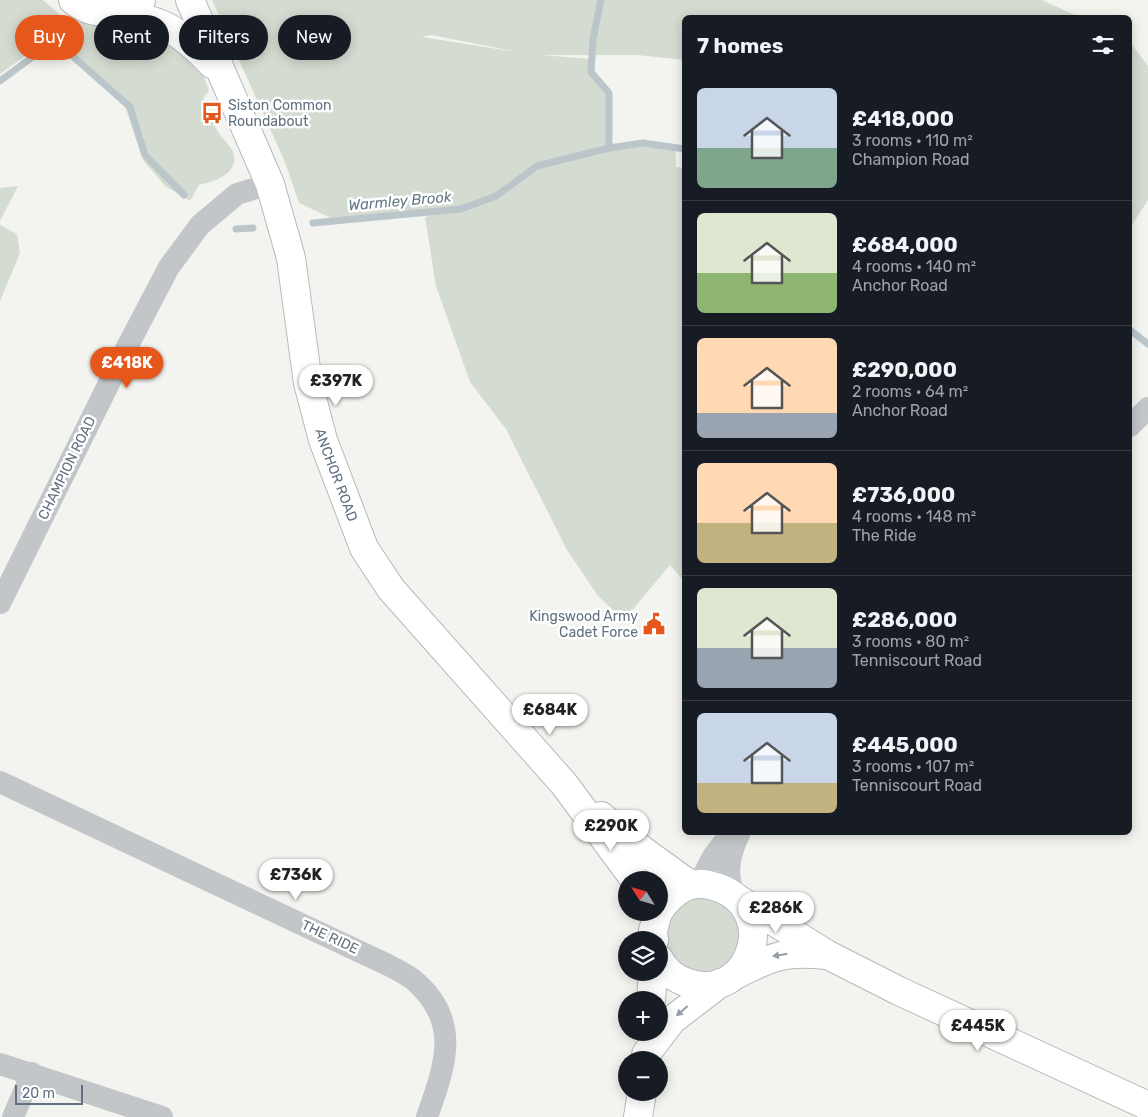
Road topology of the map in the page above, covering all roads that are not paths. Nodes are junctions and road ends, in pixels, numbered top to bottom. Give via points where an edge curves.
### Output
1 (73, 0) edge
2 (141, 0) edge
3 (190, 0) edge
4 (105, 13) junction
5 (223, 76) junction
6 (270, 184) junction
7 (1148, 408) edge
8 (1132, 424) edge
9 (0, 603) edge
10 (0, 782) edge
11 (564, 784) junction
12 (730, 835) edge
13 (739, 835) edge
14 (629, 871) edge
15 (694, 884) junction
16 (738, 898) junction
17 (668, 901) edge
18 (828, 955) junction
19 (668, 971) edge
20 (729, 978) junction
21 (647, 1049) edge
22 (0, 1064) edge
23 (32, 1073) junction
24 (641, 1101) edge
25 (1148, 1106) edge
26 (13, 1117) edge
27 (162, 1117) edge
28 (427, 1117) edge
29 (638, 1117) edge

1 - 4 street, ANCHOR ROAD via 79,6
2 - 4 street via 124,10
3 - 5 street, ANCHOR ROAD
4 - 5 street, ANCHOR ROAD via 155,20 176,30
5 - 6 street, ANCHOR ROAD
6 - 9 street, CHAMPION ROAD via 237,194 200,226 169,267
6 - 11 street, ANCHOR ROAD via 291,258 308,383 322,440 364,548 391,588
7 - 8 street
10 - 28 street, THE RIDE via 388,964 416,982 444,1020 444,1068
11 - 14 street, ANCHOR ROAD
11 - 15 street, ANCHOR ROAD via 642,850
12 - 15 street
13 - 16 street via 728,866 728,883
15 - 16 street via 721,888
15 - 17 street via 672,895
16 - 18 street
16 - 20 street via 749,912 754,938 751,952
18 -> 20 street via 802,952 773,956
18 - 25 street
19 - 20 street via 680,981 701,986
20 -> 21 street via 672,1020
22 - 23 street
23 - 26 street
23 - 27 street
24 - 29 street

